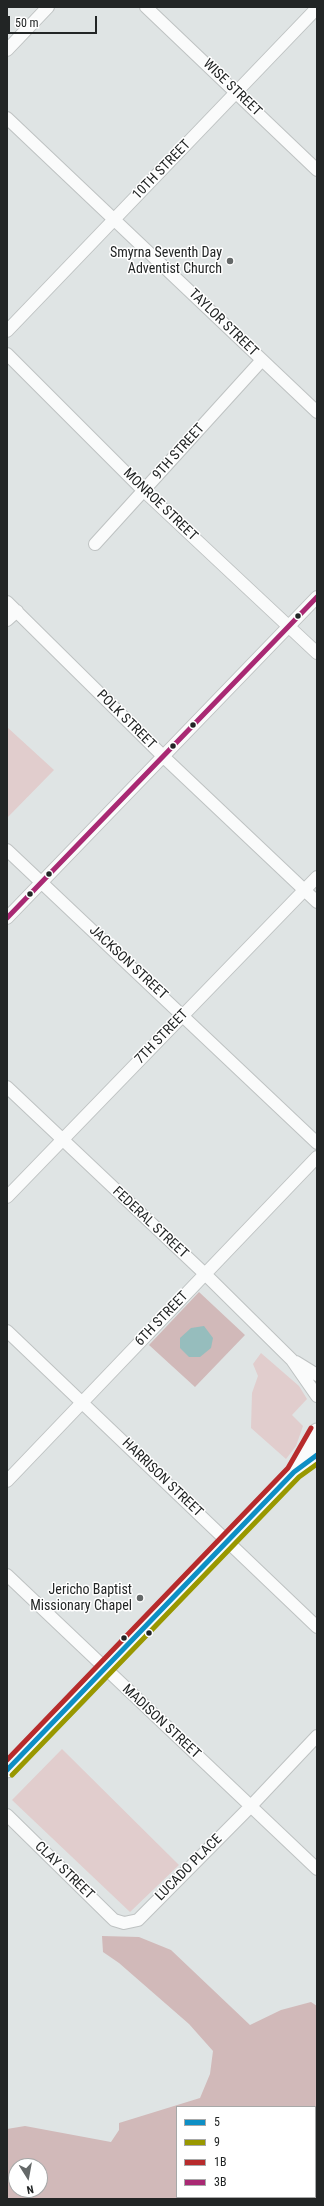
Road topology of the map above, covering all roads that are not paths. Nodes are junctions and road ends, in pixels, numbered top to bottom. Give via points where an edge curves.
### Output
1 (48, 7) edge
2 (146, 7) edge
3 (317, 8) edge
4 (7, 50) edge
5 (236, 92) junction
6 (7, 118) edge
7 (317, 170) edge
8 (114, 220) junction
9 (7, 331) edge
10 (7, 354) edge
11 (262, 360) junction
12 (317, 412) edge
13 (144, 491) junction
14 (95, 544) dead end
15 (317, 597) edge
16 (7, 602) edge
17 (17, 611) junction
18 (7, 620) edge
19 (289, 627) junction
20 (317, 653) edge
21 (163, 756) junction
22 (7, 850) edge
23 (317, 877) edge
24 (41, 882) junction
25 (304, 890) junction
26 (317, 902) edge
27 (7, 918) edge
28 (184, 1016) junction
29 (7, 1087) edge
30 (63, 1140) junction
31 (317, 1144) edge
32 (317, 1157) edge
33 (7, 1197) edge
34 (205, 1274) junction
35 (7, 1331) edge
36 (292, 1360) junction
37 (317, 1375) edge
38 (317, 1396) edge
39 (83, 1402) junction
40 (317, 1431) edge
41 (317, 1455) edge
42 (294, 1472) junction
43 (7, 1481) edge
44 (228, 1541) junction
45 (7, 1575) edge
46 (317, 1627) edge
47 (105, 1669) junction
48 (317, 1736) edge
49 (7, 1770) edge
50 (250, 1806) junction
51 (7, 1815) edge
52 (317, 1869) edge
53 (124, 1923) joint

1 - 4 street
2 - 5 street, WISE STREET
3 - 5 street, 10TH STREET
5 - 7 street, WISE STREET
5 - 8 street, 10TH STREET
6 - 8 street, TAYLOR STREET
8 - 9 street, 10TH STREET
8 - 11 street, TAYLOR STREET
10 - 13 street, MONROE STREET
11 - 12 street, TAYLOR STREET
11 - 13 street, 9TH STREET
13 - 14 street, 9TH STREET
13 - 19 street, MONROE STREET
15 - 19 street
16 - 17 street, POLK STREET
17 - 18 street
17 - 21 street, POLK STREET
19 - 20 street, MONROE STREET
19 - 21 street
21 - 24 street
21 - 25 street, POLK STREET
22 - 24 street, JACKSON STREET
23 - 25 street, 7TH STREET
24 - 27 street
24 - 28 street, JACKSON STREET
25 - 26 street, POLK STREET
25 - 28 street, 7TH STREET
28 - 30 street, 7TH STREET
28 - 31 street, JACKSON STREET
29 - 30 street, FEDERAL STREET
30 - 33 street, 7TH STREET
30 - 34 street, FEDERAL STREET
32 - 34 street, 6TH STREET
34 - 36 street, FEDERAL STREET
34 - 39 street, 6TH STREET
35 - 39 street, HARRISON STREET
36 - 37 street, FEDERAL STREET
36 - 38 street, FEDERAL STREET
39 - 43 street, 6TH STREET
39 - 44 street, HARRISON STREET
40 - 42 main road
41 - 42 main road
42 - 44 main road
44 - 46 street, HARRISON STREET
44 - 47 main road
45 - 47 street, MADISON STREET
47 - 49 main road
47 - 50 street, MADISON STREET
48 - 50 street, LUCADO PLACE
50 - 52 street, MADISON STREET
50 - 53 street, LUCADO PLACE via 138,1920
51 - 53 street, CLAY STREET via 114,1920

